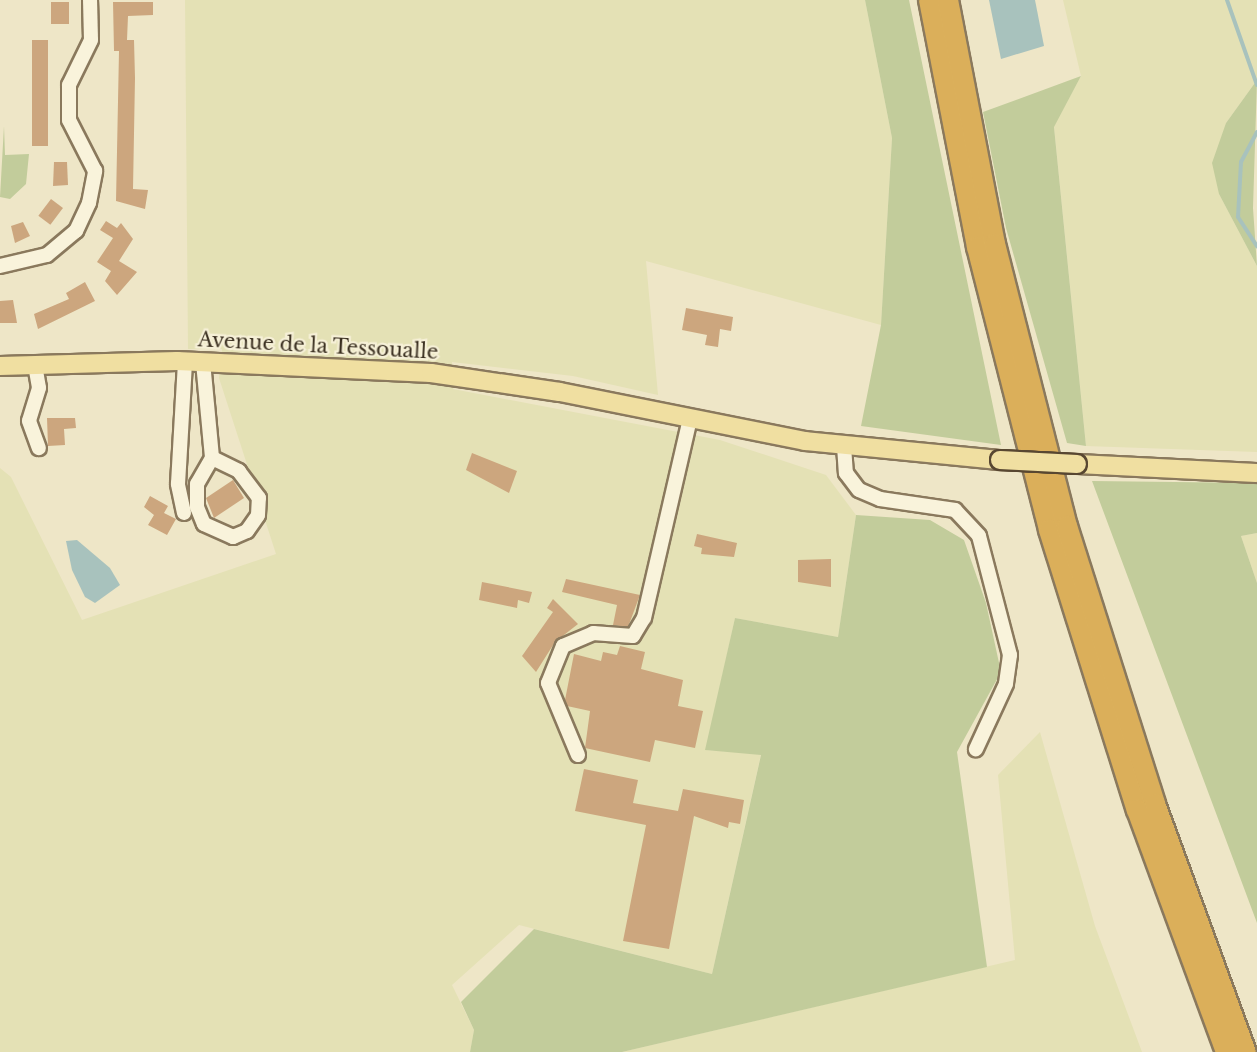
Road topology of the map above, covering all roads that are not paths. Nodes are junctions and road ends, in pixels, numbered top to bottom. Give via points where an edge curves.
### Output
1 (90, 0) edge
2 (929, 0) edge
3 (948, 0) edge
4 (0, 266) edge
5 (185, 361) junction
6 (203, 362) junction
7 (35, 365) junction
8 (0, 366) edge
9 (690, 420) junction
10 (844, 446) junction
11 (39, 448) dead end
12 (212, 458) junction
13 (1257, 473) edge
14 (184, 513) dead end
15 (976, 749) dead end
16 (578, 755) dead end
17 (1226, 1052) edge
18 (1246, 1052) edge

1 - 4 street via 91,40 69,85 71,126 95,171 89,202 76,231 47,255
2 - 17 highway via 977,247 1048,530 1137,810
3 - 18 highway via 996,244 1067,526 1148,784
5 - 6 main road, Avenue de la Tessoualle
5 - 7 main road, Avenue de la Tessoualle
5 - 14 street via 178,484
6 - 9 main road, Avenue de la Tessoualle via 431,374
6 - 12 street
7 - 8 main road, Avenue de la Tessoualle
7 - 11 street via 39,388 29,422
9 - 10 main road, Avenue de la Tessoualle
9 - 16 street via 644,618 633,636 593,633 572,640 563,646 548,682
10 - 13 main road, Avenue de la Tessoualle, bridge via 999,460
10 - 15 street via 846,473 859,490 880,499 955,510 979,536 1010,655 1006,684
12 - 12 street via 197,484 197,507 204,524 233,537 247,531 258,514 259,498 239,471

